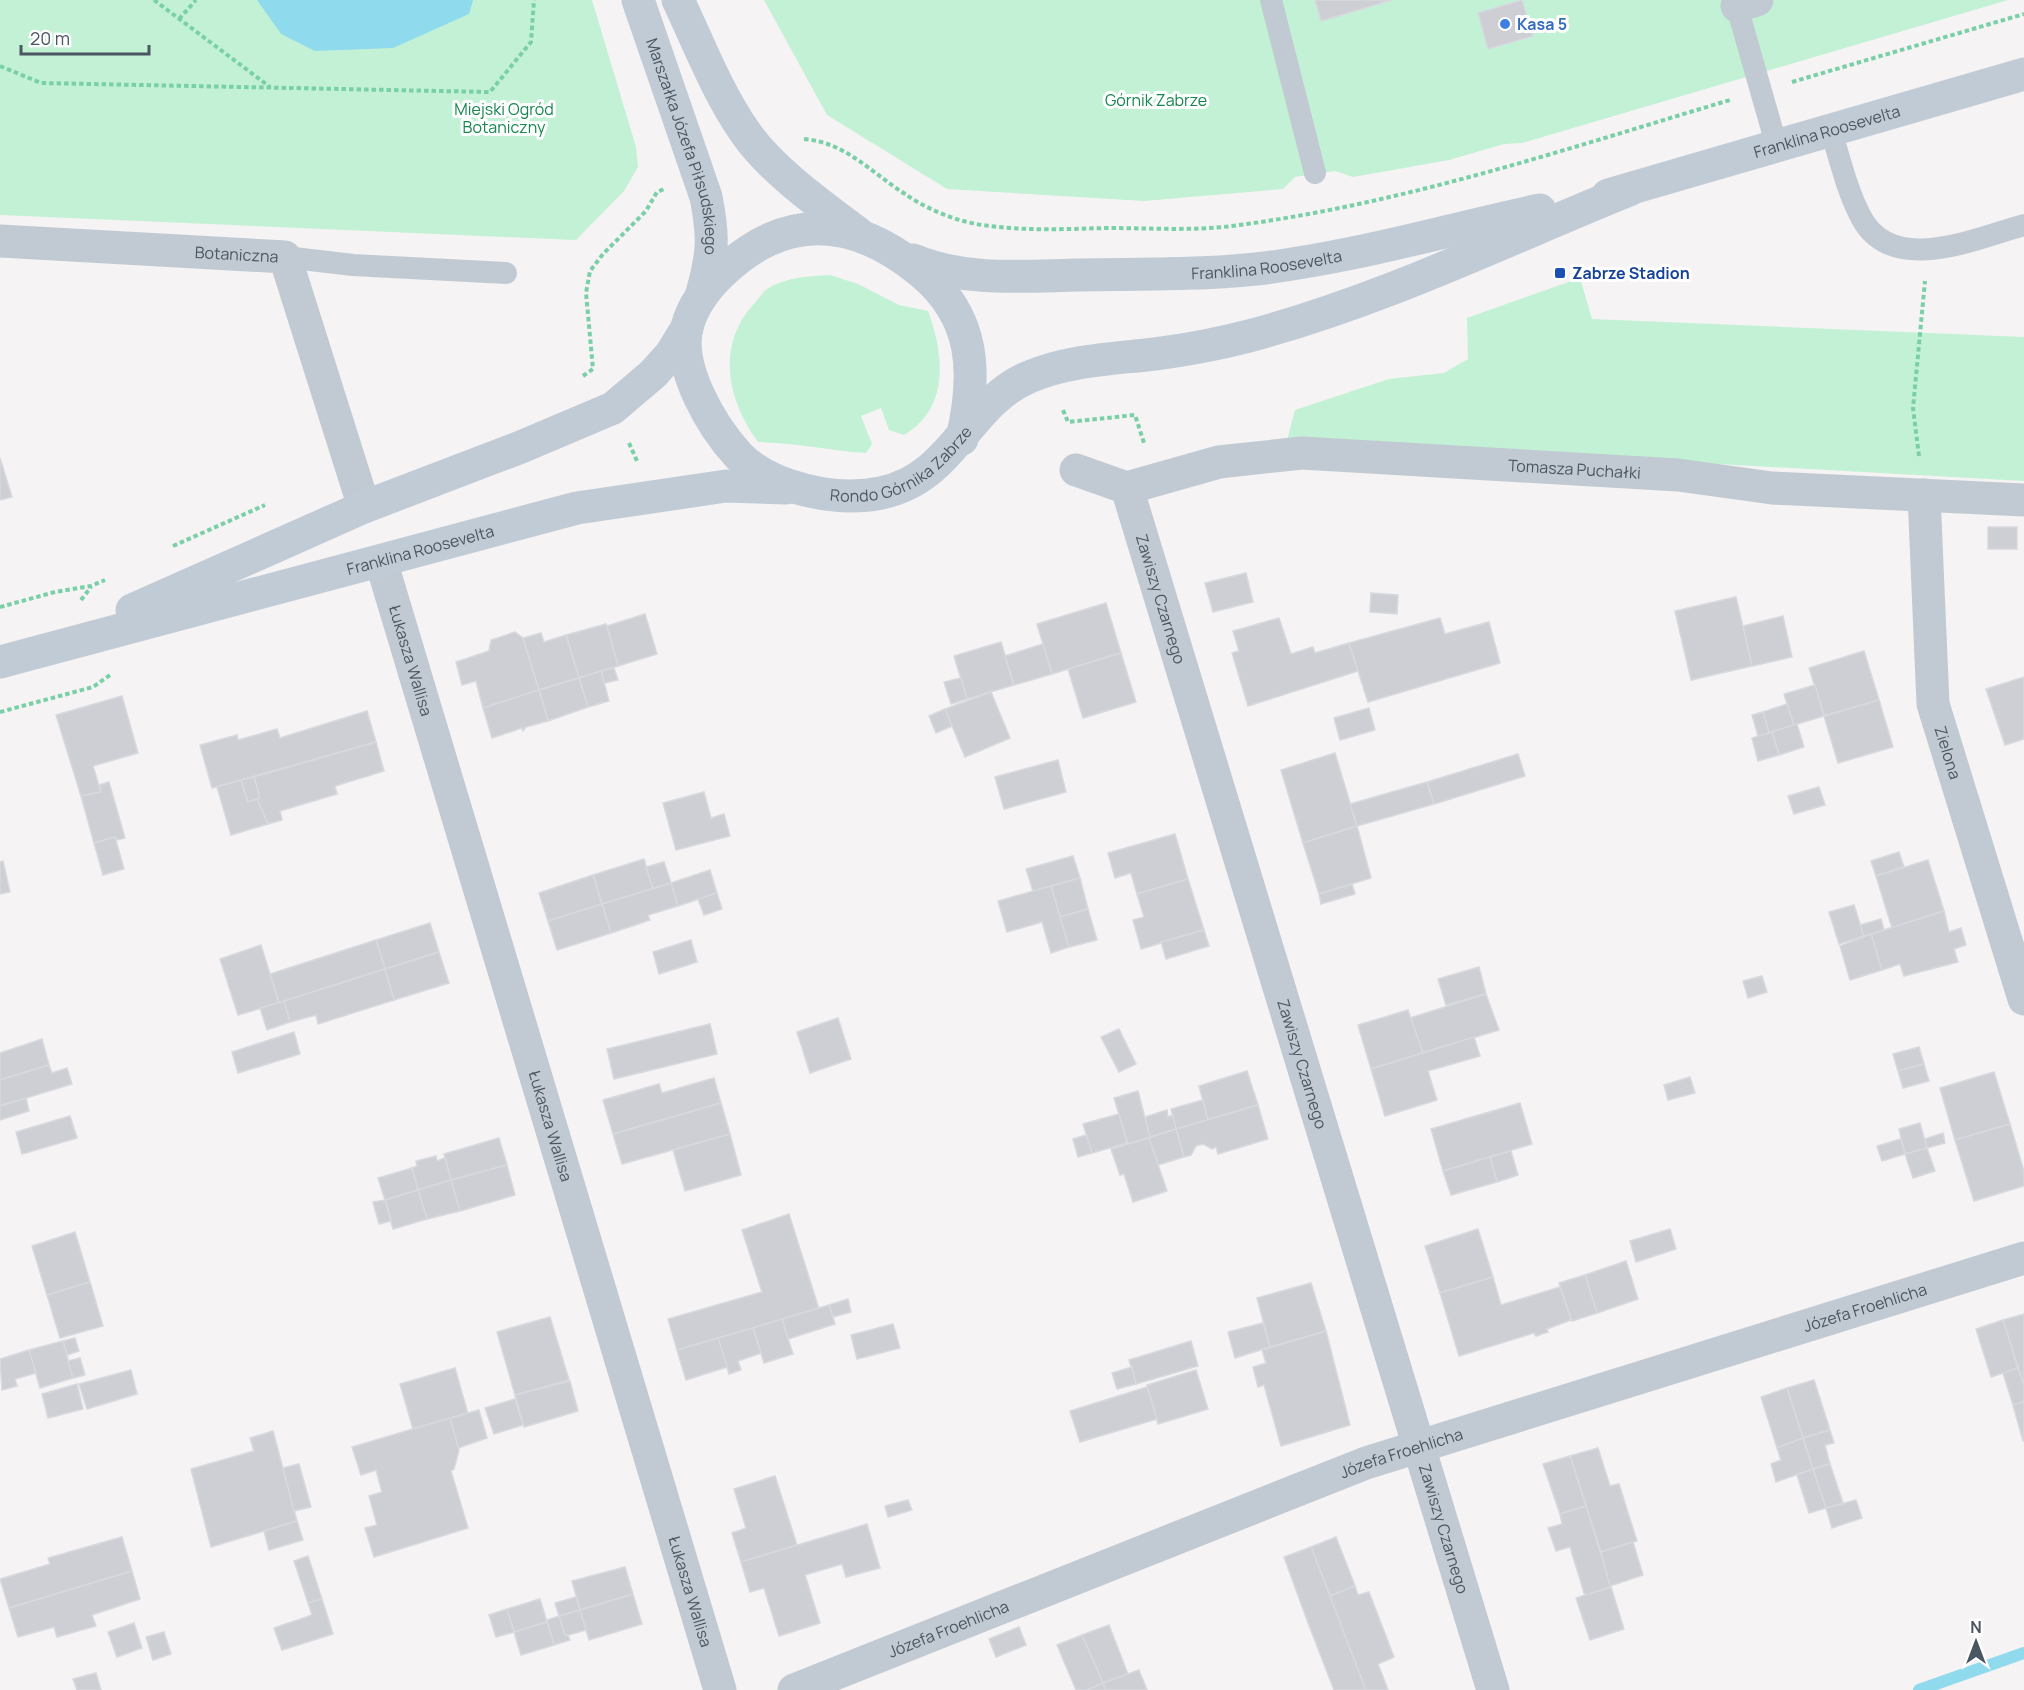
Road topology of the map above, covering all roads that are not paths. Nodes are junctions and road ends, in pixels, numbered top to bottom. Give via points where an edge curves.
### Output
1 (638, 0) edge
2 (678, 0) edge
3 (1270, 0) edge
4 (1743, 2) edge
5 (2024, 74) edge
6 (1831, 131) junction
7 (1778, 147) junction
8 (1315, 173) dead end
9 (1629, 190) junction
10 (2024, 225) edge
11 (858, 233) junction
12 (0, 242) edge
13 (900, 255) junction
14 (285, 257) junction
15 (506, 273) dead end
16 (702, 295) junction
17 (687, 328) junction
18 (962, 439) junction
19 (1076, 470) dead end
20 (1127, 488) junction
21 (804, 489) junction
22 (1924, 495) junction
23 (2024, 500) edge
24 (364, 507) junction
25 (381, 561) junction
26 (43, 649) junction
27 (0, 662) edge
28 (2024, 999) edge
29 (2024, 1258) edge
30 (1420, 1445) junction
31 (720, 1690) edge
32 (794, 1690) edge
33 (1493, 1690) edge

1 - 16 street, Marszałka Józefa Piłsudskiego via 712,225 712,259
2 - 11 street via 726,101 746,133 803,192
3 - 8 lane
4 - 7 lane via 1761,91
5 - 6 street, Franklina Roosevelta
6 - 7 street, Franklina Roosevelta
6 - 10 lane via 1857,209 1867,228 1885,243 1905,250 1929,250
7 - 9 street, Franklina Roosevelta
9 - 13 street, Franklina Roosevelta via 1336,256 1255,269 983,276 934,269
9 - 18 street, Franklina Roosevelta via 1387,293 1331,312 1217,343 1073,364 1029,377 1002,392
11 - 13 street, Rondo Górnika Zabrze
11 - 16 street, Rondo Górnika Zabrze via 825,229 795,231 772,238 746,251
12 - 14 street, Botaniczna
13 - 18 street, Rondo Górnika Zabrze via 937,285 955,310 967,337 971,374
14 - 15 lane via 352,265
14 - 24 street, Botaniczna
16 - 17 street, Rondo Górnika Zabrze
17 - 21 street, Rondo Górnika Zabrze via 688,360 696,387 726,442 745,461
17 - 24 street, Franklina Roosevelta via 653,374 613,408
18 - 21 street, Rondo Górnika Zabrze via 927,473 884,493 854,497
19 - 20 street
20 - 22 street, Tomasza Puchałki via 1219,462 1302,453 1678,475 1772,488
20 - 30 street, Zawiszy Czarnego
21 - 25 street, Franklina Roosevelta via 726,486 685,490 554,513
22 - 23 street, Tomasza Puchałki
22 - 28 street, Zielona via 1933,704
24 - 26 street, Franklina Roosevelta
25 - 26 street, Franklina Roosevelta
25 - 31 street, Łukasza Wallisa
26 - 27 street, Franklina Roosevelta
29 - 30 street, Józefa Froehlicha
30 - 32 street, Józefa Froehlicha
30 - 33 street, Zawiszy Czarnego

